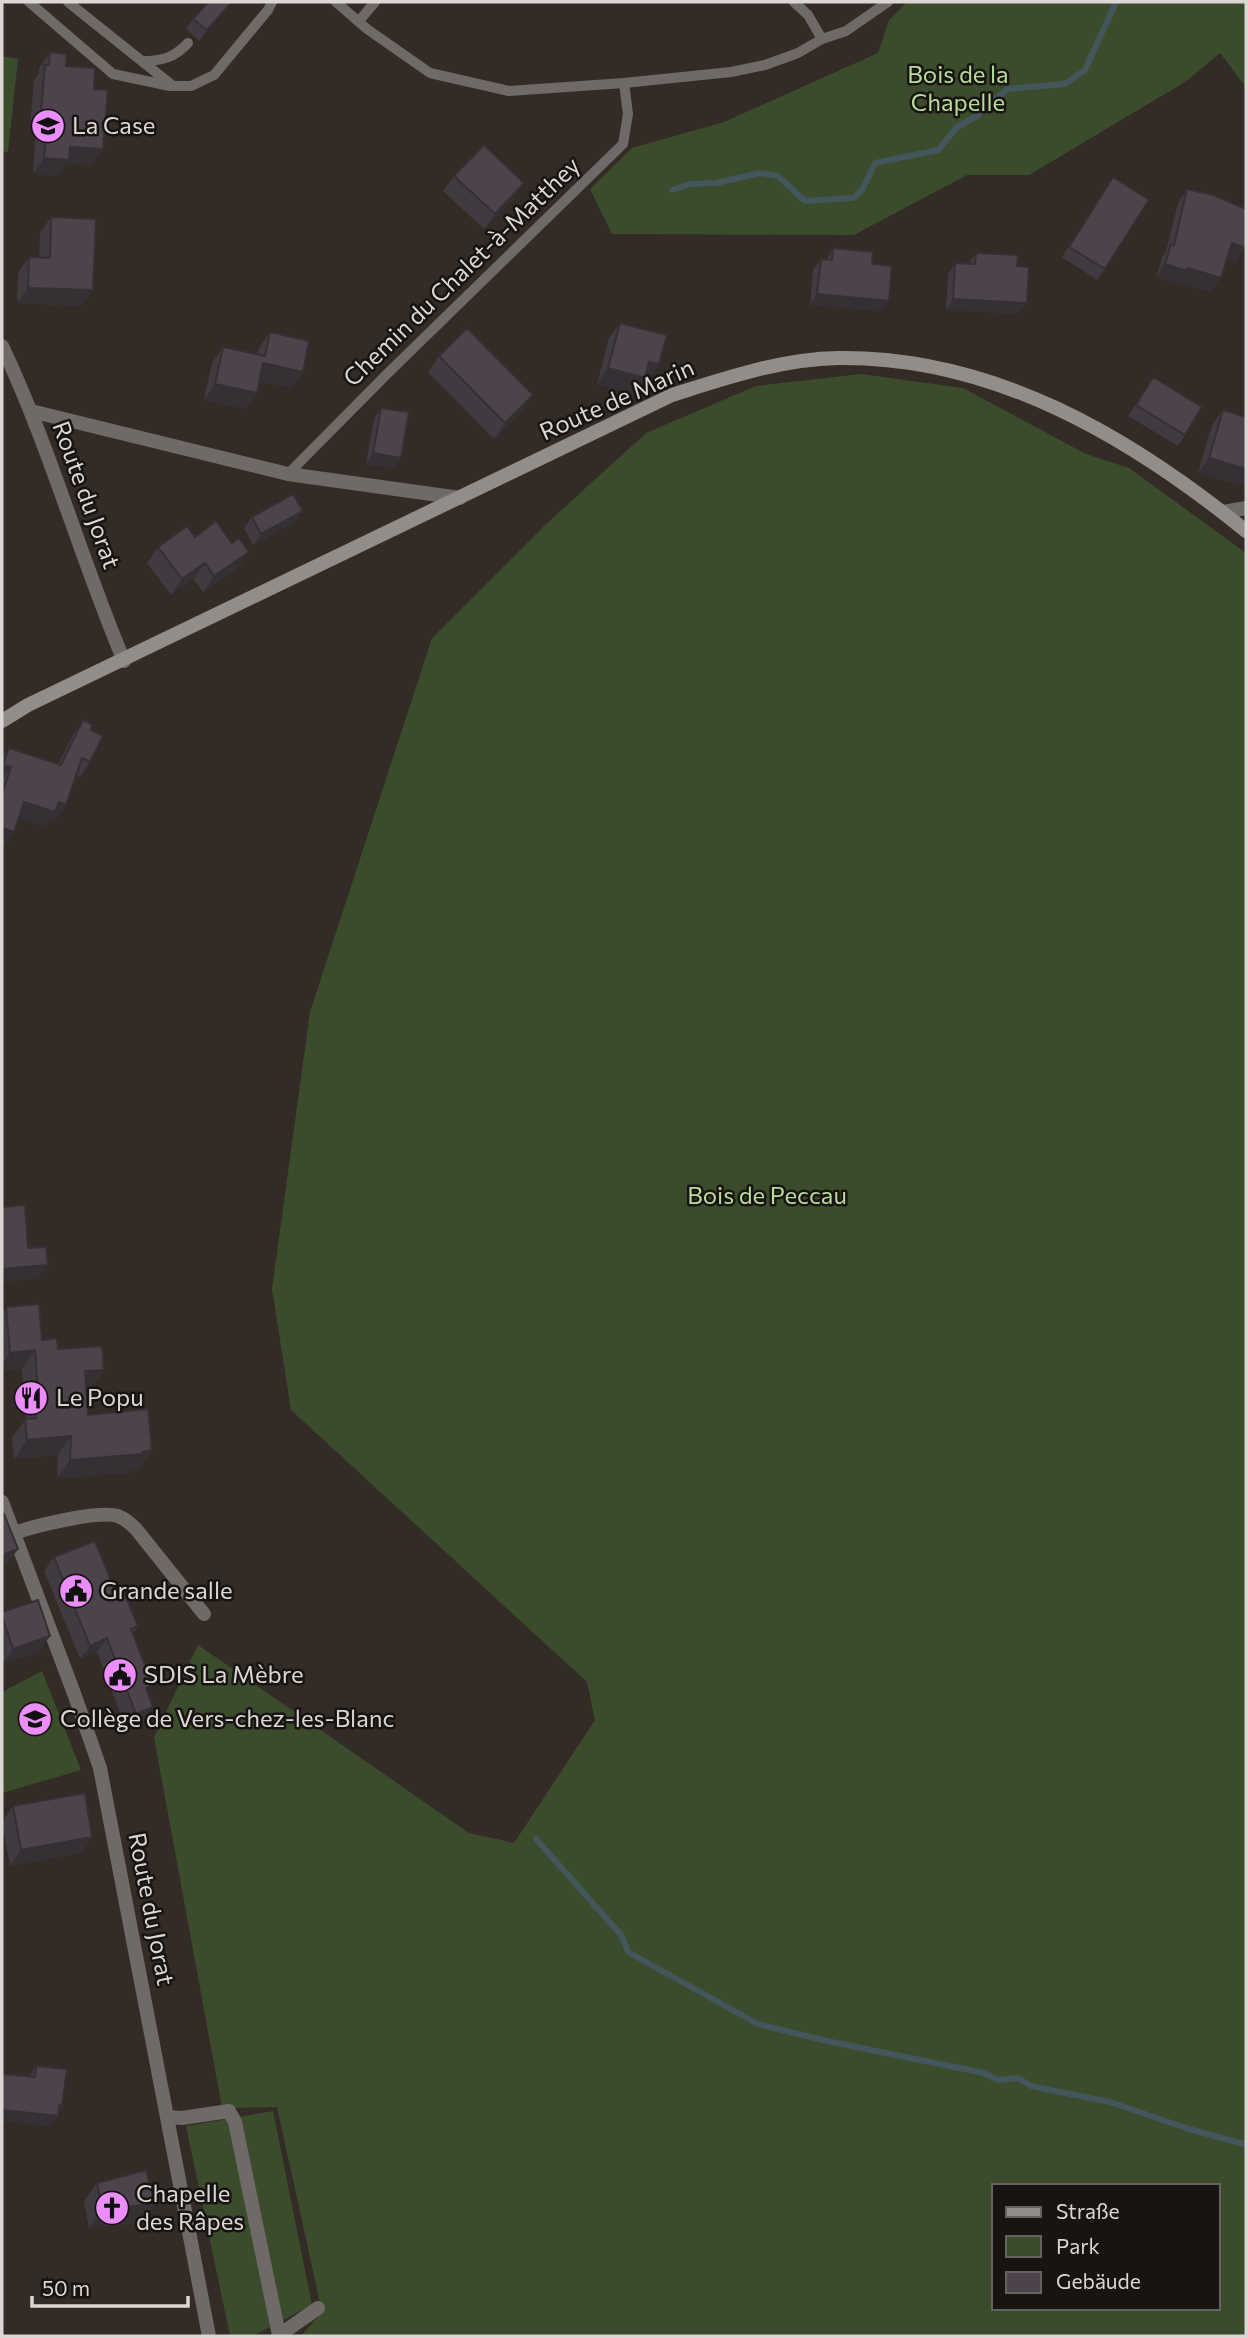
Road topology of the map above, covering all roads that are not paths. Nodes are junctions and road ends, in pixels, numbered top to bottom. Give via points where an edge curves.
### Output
1 (29, 2) edge
2 (68, 2) edge
3 (272, 2) edge
4 (336, 2) edge
5 (375, 2) edge
6 (794, 2) edge
7 (888, 2) edge
8 (359, 21) junction
9 (822, 39) junction
10 (188, 43) dead end
11 (142, 61) junction
12 (624, 83) junction
13 (173, 86) junction
14 (2, 346) edge
15 (18, 380) junction
16 (2, 384) edge
17 (31, 411) junction
18 (288, 474) junction
19 (460, 498) junction
20 (1246, 508) edge
21 (1223, 512) junction
22 (1246, 531) edge
23 (124, 660) junction
24 (29, 705) junction
25 (2, 712) edge
26 (2, 721) edge
27 (2, 1502) edge
28 (14, 1533) junction
29 (204, 1614) dead end
30 (168, 2117) junction
31 (318, 2308) dead end
32 (209, 2336) edge
33 (278, 2336) edge

1 - 13 lane via 113,74
2 - 11 lane
3 - 13 lane via 214,75 191,86
4 - 8 lane
5 - 8 lane
6 - 9 lane
7 - 9 lane via 846,31
8 - 12 lane via 429,73 509,91
9 - 12 lane via 765,65
10 - 11 lane via 163,61
11 - 13 lane
12 - 18 lane, Chemin du Chalet-à-Matthey via 628,114 623,144
14 - 15 street, Route du Jorat
15 - 16 street
15 - 17 street, Route du Jorat
17 - 18 street
17 - 23 street, Route du Jorat
18 - 19 street
19 - 21 main road, Route de Marin via 673,395 739,374 837,358 909,362 1003,384 1098,428
19 - 23 main road, Route de Marin
20 - 21 street
21 - 22 main road, Route de Marin
23 - 24 main road, Route de Marin
24 - 25 main road, Route de Marin
24 - 26 main road, Route de Marin
27 - 28 street, Route du Jorat
28 - 29 street via 103,1515 123,1518
28 - 30 street, Route du Jorat via 100,1769
30 - 32 street, Route du Jorat
30 - 33 street via 229,2111 235,2122
31 - 33 street

